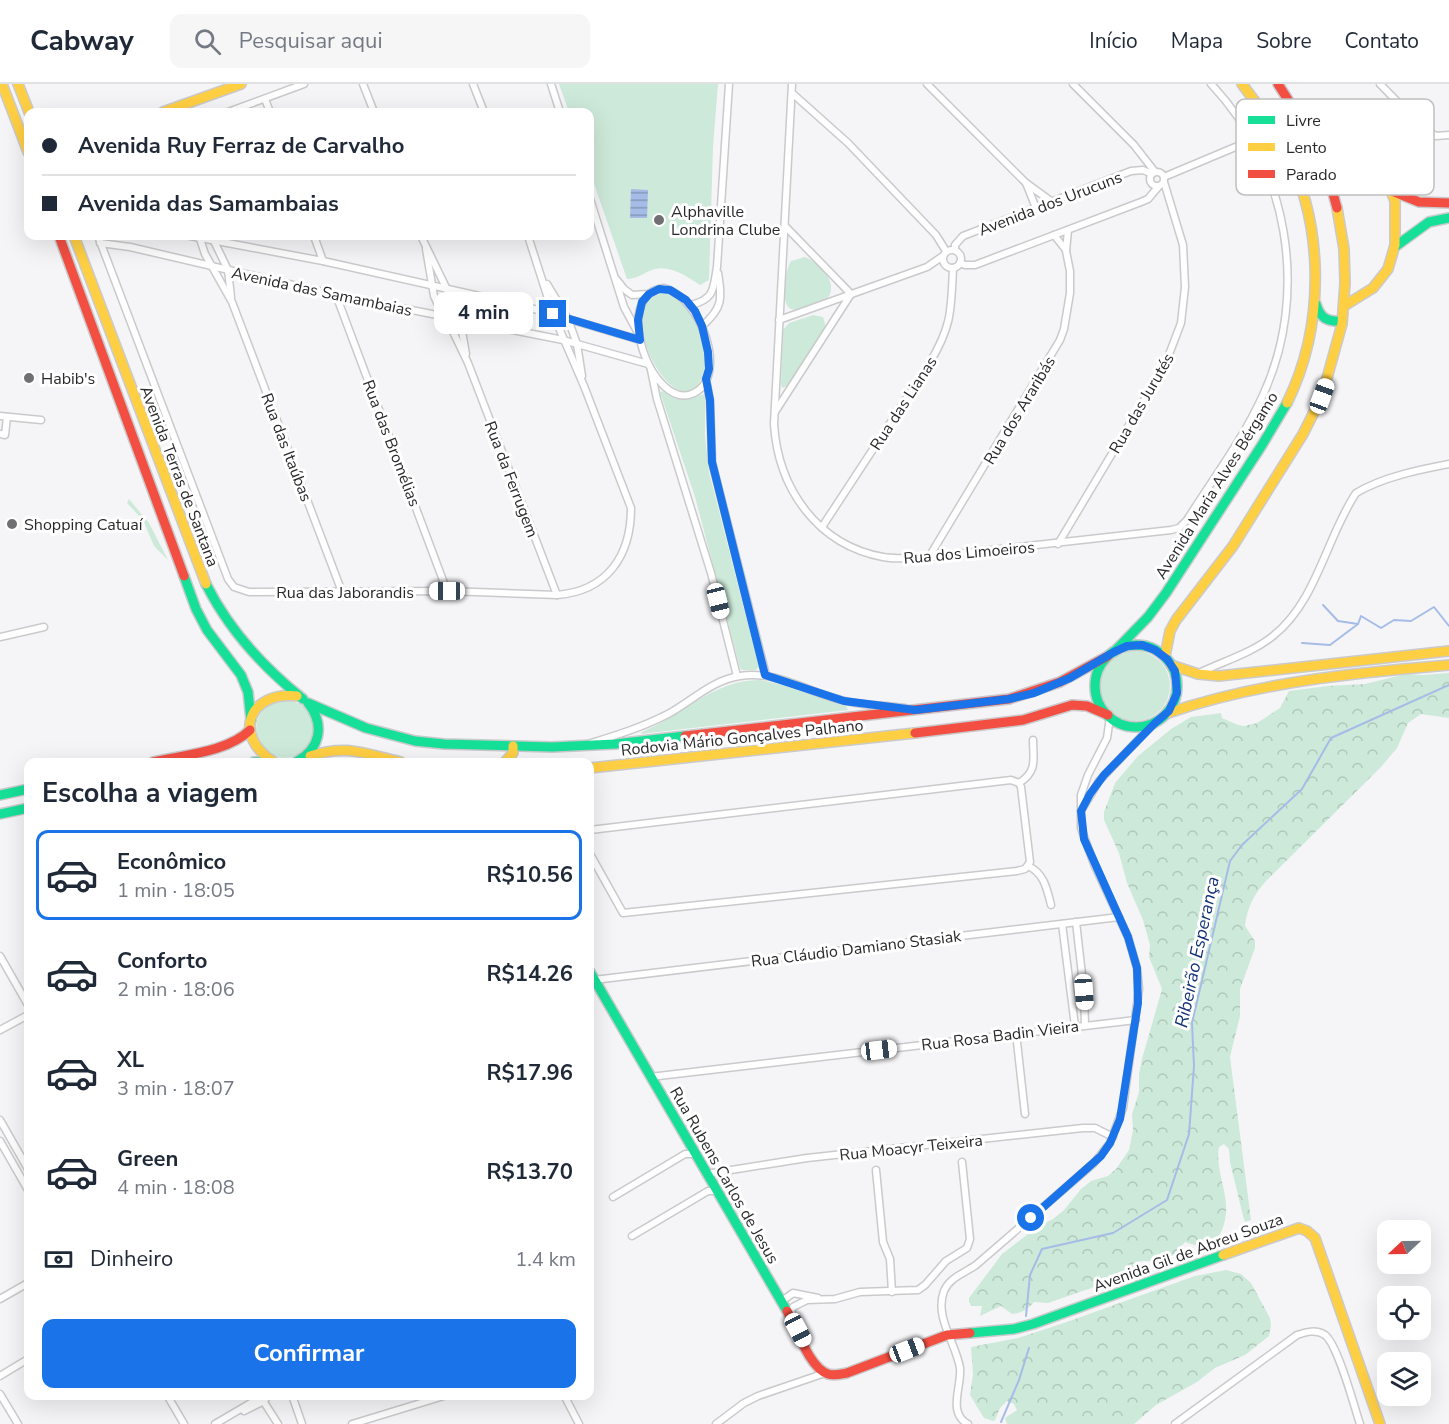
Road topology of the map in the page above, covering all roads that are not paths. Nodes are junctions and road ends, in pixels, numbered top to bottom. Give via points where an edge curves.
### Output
1 (2, 84) edge
2 (18, 84) edge
3 (241, 84) edge
4 (304, 84) edge
5 (363, 84) edge
6 (473, 84) edge
7 (551, 84) edge
8 (729, 84) edge
9 (792, 84) edge
10 (927, 84) edge
11 (1072, 84) edge
12 (1211, 84) edge
13 (1242, 84) edge
14 (1278, 84) edge
15 (1380, 84) edge
16 (227, 86) edge
17 (792, 93) junction
18 (265, 99) junction
19 (1253, 99) edge
20 (1288, 99) edge
21 (1395, 99) edge
22 (27, 108) edge
23 (173, 108) edge
24 (239, 108) edge
25 (268, 108) edge
26 (372, 108) edge
27 (482, 108) edge
28 (560, 108) edge
29 (1236, 114) edge
30 (1434, 135) edge
31 (1449, 135) edge
32 (24, 142) edge
33 (1236, 147) edge
34 (1154, 173) junction
35 (1162, 182) junction
36 (1026, 183) junction
37 (1275, 195) edge
38 (1303, 195) edge
39 (1334, 195) edge
40 (1393, 195) edge
41 (1399, 195) edge
42 (1052, 202) junction
43 (1449, 203) edge
44 (1036, 208) junction
45 (594, 212) edge
46 (1449, 219) edge
47 (786, 226) junction
48 (1068, 230) junction
49 (1054, 235) junction
50 (60, 240) edge
51 (76, 240) edge
52 (99, 240) edge
53 (201, 240) edge
54 (213, 240) edge
55 (226, 240) edge
56 (315, 240) edge
57 (423, 240) edge
58 (529, 240) edge
59 (100, 243) junction
60 (1396, 246) junction
61 (426, 249) junction
62 (955, 250) junction
63 (1066, 251) junction
64 (945, 254) junction
65 (323, 261) junction
66 (960, 263) junction
67 (212, 267) junction
68 (717, 267) junction
69 (927, 267) junction
70 (950, 267) junction
71 (228, 270) junction
72 (542, 276) junction
73 (615, 276) junction
74 (432, 285) junction
75 (446, 289) junction
76 (649, 294) junction
77 (851, 294) junction
78 (336, 296) junction
79 (232, 302) junction
80 (1315, 302) junction
81 (691, 306) junction
82 (1344, 306) junction
83 (553, 314) junction
84 (447, 319) junction
85 (568, 319) junction
86 (460, 320) junction
87 (779, 320) junction
88 (1342, 321) junction
89 (702, 326) junction
90 (640, 337) junction
91 (563, 340) junction
92 (577, 344) junction
93 (468, 363) junction
94 (650, 367) junction
95 (706, 379) junction
96 (584, 386) junction
97 (775, 412) junction
98 (4, 417) edge
99 (41, 420) dead end
100 (0, 434) edge
101 (1449, 464) edge
102 (822, 528) junction
103 (1058, 544) junction
104 (929, 557) junction
105 (447, 591) junction
106 (342, 592) junction
107 (557, 595) junction
108 (44, 627) dead end
109 (0, 637) edge
110 (1449, 651) edge
111 (1111, 654) junction
112 (1165, 656) junction
113 (1171, 665) junction
114 (1449, 665) edge
115 (1198, 674) junction
116 (765, 675) junction
117 (737, 676) junction
118 (305, 701) junction
119 (915, 710) junction
120 (1168, 713) junction
121 (1109, 716) junction
122 (251, 720) junction
123 (1155, 723) junction
124 (250, 730) junction
125 (1033, 740) dead end
126 (513, 746) junction
127 (576, 747) junction
128 (171, 758) edge
129 (268, 758) edge
130 (302, 758) edge
131 (305, 758) edge
132 (387, 758) edge
133 (509, 758) edge
134 (594, 768) edge
135 (1019, 783) junction
136 (24, 790) edge
137 (0, 795) edge
138 (24, 809) edge
139 (1081, 811) junction
140 (0, 814) edge
141 (594, 830) edge
142 (594, 861) edge
143 (1028, 866) junction
144 (1051, 905) dead end
145 (1119, 917) junction
146 (1076, 922) junction
147 (1062, 924) junction
148 (0, 956) edge
149 (594, 976) edge
150 (594, 979) edge
151 (24, 998) edge
152 (24, 1017) edge
153 (1136, 1020) junction
154 (1085, 1025) junction
155 (1075, 1026) junction
156 (0, 1030) edge
157 (1016, 1033) junction
158 (650, 1077) junction
159 (1025, 1114) dead end
160 (0, 1120) edge
161 (1113, 1137) junction
162 (0, 1141) edge
163 (19, 1153) junction
164 (695, 1154) junction
165 (10, 1158) junction
166 (24, 1162) edge
167 (962, 1162) dead end
168 (876, 1170) dead end
169 (706, 1174) junction
170 (24, 1183) edge
171 (717, 1191) junction
172 (613, 1197) dead end
173 (632, 1236) dead end
174 (24, 1285) edge
175 (892, 1292) junction
176 (0, 1299) edge
177 (824, 1300) junction
178 (782, 1301) junction
179 (790, 1316) junction
180 (947, 1335) junction
181 (24, 1361) edge
182 (825, 1373) junction
183 (0, 1376) edge
184 (0, 1394) edge
185 (170, 1400) edge
186 (248, 1400) edge
187 (259, 1400) edge
188 (260, 1400) edge
189 (266, 1400) edge
190 (294, 1400) edge
191 (431, 1400) edge
192 (567, 1400) edge
193 (246, 1406) junction
194 (230, 1416) junction
195 (18, 1424) edge
196 (184, 1424) edge
197 (214, 1424) edge
198 (278, 1424) edge
199 (302, 1424) edge
200 (352, 1424) edge
201 (579, 1424) edge
202 (716, 1424) edge
203 (968, 1424) edge
204 (1175, 1424) edge
205 (1360, 1424) edge
206 (1380, 1424) edge

1 - 32 street
2 - 22 street
3 - 16 street
4 - 18 street
5 - 26 street
6 - 27 street
7 - 28 street
8 - 68 street
9 - 17 street, Rua dos Limoeiros
10 - 36 street
11 - 34 street via 1134,145
12 - 29 street
13 - 19 street, Avenida Maria Alves Bérgamo
14 - 20 street
15 - 21 street
16 - 23 street
17 - 47 street, Rua dos Limoeiros
17 - 64 street via 936,235
18 - 24 street
18 - 25 street
30 - 31 street
33 - 35 street, Avenida dos Urucuns
34 - 35 street via 1161,173
34 - 35 street, Rua das Jurutés via 1151,183 1154,186
34 - 42 street, Avenida dos Urucuns via 1133,170
35 - 48 street, Avenida dos Urucuns via 1148,199
35 - 103 street, Rua das Jurutés via 1183,245 1185,287 1181,323 1166,365
36 - 42 street
36 - 44 street
37 - 103 street, Rua dos Limoeiros via 1285,238 1288,284 1282,335 1270,378 1255,411 1179,528
38 - 80 street, Avenida Maria Alves Bérgamo via 1315,252
39 - 82 street via 1341,230
40 - 60 street
41 - 43 street via 1427,204
42 - 44 street, Avenida dos Urucuns
44 - 62 street, Avenida dos Urucuns via 963,236
45 - 73 street
46 - 60 street via 1429,222
47 - 77 street
47 - 87 street, Rua dos Limoeiros
48 - 49 street, Avenida dos Urucuns
48 - 63 street, Rua dos Araribás
49 - 63 street, Rua dos Araribás
49 - 66 street, Avenida dos Urucuns via 975,265
50 - 122 street, Avenida Terras de Santana via 196,609 241,675 248,692
51 - 118 street, Avenida Terras de Santana via 206,585 225,620 246,647
52 - 59 street
53 - 67 street, Rua das Itaúbas
54 - 71 street, Rua das Itaúbas
55 - 65 street, Avenida das Samambaias
56 - 65 street
57 - 61 street, Rua da Ferrugem
58 - 72 street
59 - 67 street, Avenida das Samambaias
59 - 106 street, Rua das Jaborandis via 228,579 242,590
60 - 82 street via 1381,279
61 - 74 street, Rua da Ferrugem
61 - 75 street, Rua da Ferrugem
62 - 64 street
62 - 66 street via 960,254
63 - 104 street, Rua dos Araribás via 1071,293 1060,340
64 - 69 street
64 - 70 street via 944,262
65 - 74 street, Avenida das Samambaias
66 - 70 street
67 - 71 street, Avenida das Samambaias
67 - 79 street, Rua das Itaúbas
68 - 81 street via 711,295
68 - 89 street via 721,300 716,312
69 - 70 street
69 - 77 street
70 - 102 street, Rua das Lianas via 951,314 944,337
71 - 78 street, Avenida das Samambaias
71 - 79 street, Rua das Itaúbas
72 - 83 street
72 - 85 street
73 - 76 street via 628,293
73 - 90 street via 624,307
74 - 75 street, Avenida das Samambaias
74 - 84 street, Rua da Ferrugem
75 - 83 street, Avenida das Samambaias
75 - 86 street, Rua da Ferrugem
76 - 81 street via 659,289 670,290
76 - 90 street via 639,312
77 - 87 street
77 - 97 street
78 - 84 street, Avenida das Samambaias
78 - 105 street, Rua das Bromélias
79 - 106 street, Rua das Itaúbas
80 - 88 street via 1324,320
80 - 111 street, Avenida Maria Alves Bérgamo via 1304,358 1274,425 1156,607
81 - 89 street
82 - 88 street
83 - 85 street, Avenida das Samambaias
83 - 91 street
84 - 86 street, Avenida das Samambaias
84 - 93 street, Rua da Ferrugem
85 - 90 street, Avenida das Samambaias
85 - 92 street
86 - 91 street, Avenida das Samambaias
86 - 93 street, Rua da Ferrugem
87 - 97 street, Rua dos Limoeiros
88 - 112 street via 1332,369 1313,415 1233,546 1176,620
89 - 95 street via 707,341
90 - 94 street
91 - 92 street, Avenida das Samambaias
91 - 96 street
92 - 94 street, Avenida das Samambaias
92 - 96 street
93 - 107 street, Rua da Ferrugem
94 - 95 street via 663,386 681,396 697,392
94 - 117 street
95 - 116 street via 712,462
96 - 107 street, Rua das Jaborandis via 631,508 631,523 621,556 610,573 574,594
97 - 102 street, Rua dos Limoeiros via 775,443 789,488
98 - 99 street
98 - 100 street via 5,435
101 - 115 street via 1368,486 1356,494 1289,620 1259,645
102 - 104 street, Rua dos Limoeiros via 875,555
103 - 104 street, Rua dos Limoeiros
105 - 106 street, Rua das Jaborandis
105 - 107 street, Rua das Jaborandis
108 - 109 street
110 - 115 street via 1228,675
111 - 112 street via 1127,646 1142,645
111 - 119 street via 1034,693
111 - 121 street via 1100,668 1096,682 1097,697
112 - 113 street
113 - 115 street
113 - 120 street via 1178,686
114 - 120 street via 1302,681 1240,692
116 - 117 street
116 - 119 street via 844,701
117 - 127 street via 644,725
118 - 122 street via 291,694 272,696 261,703
118 - 126 street via 394,737 444,744
118 - 130 street via 316,712 320,731 317,743
119 - 127 street
120 - 123 street
121 - 123 street via 1134,727
121 - 134 street, Rodovia Mário Gonçalves Palhano via 1090,706 1071,705 1035,718 1002,723
121 - 139 street via 1107,738 1084,785
122 - 124 street, Avenida Terras de Santana
123 - 139 street via 1099,781
124 - 128 street via 230,745
124 - 129 street via 258,751
125 - 135 street via 1033,770
126 - 127 street
126 - 133 street
131 - 132 street via 346,748
135 - 141 street via 1011,780
135 - 143 street
136 - 137 street
138 - 140 street
139 - 145 street via 1084,839
142 - 143 street via 623,913 1017,871
143 - 144 street via 1041,877
145 - 146 street, Rua Cláudio Damiano Stasiak
145 - 153 street via 1137,968
146 - 147 street, Rua Cláudio Damiano Stasiak
146 - 154 street
147 - 149 street, Rua Cláudio Damiano Stasiak
147 - 155 street
148 - 151 street
150 - 158 street, Rua Rubens Carlos de Jesus
152 - 156 street
153 - 154 street, Rua Rosa Badin Vieira
153 - 161 street via 1123,1108
154 - 155 street, Rua Rosa Badin Vieira
155 - 157 street, Rua Rosa Badin Vieira
157 - 158 street, Rua Rosa Badin Vieira
157 - 159 street
158 - 164 street, Rua Rubens Carlos de Jesus
160 - 163 street
161 - 169 street, Rua Moacyr Teixeira via 1095,1128 1083,1128 807,1158
161 - 180 street via 1094,1163 948,1285 942,1307
162 - 165 street
163 - 165 street
163 - 166 street
164 - 169 street, Rua Rubens Carlos de Jesus
164 - 172 street via 685,1154
165 - 170 street
167 - 175 street via 969,1246 944,1262 921,1288
168 - 175 street
169 - 171 street, Rua Rubens Carlos de Jesus
171 - 173 street via 708,1191
171 - 178 street, Rua Rubens Carlos de Jesus
174 - 176 street
175 - 177 street via 860,1292
177 - 178 street via 793,1293
177 - 179 street via 799,1303
178 - 179 street, Rua Rubens Carlos de Jesus
179 - 182 street, Rua Rubens Carlos de Jesus
180 - 182 street via 847,1372
180 - 203 street via 960,1367 958,1412
180 - 206 street, Avenida Gil de Abreu Souza via 1024,1327 1291,1230 1303,1229 1315,1238
181 - 183 street
182 - 202 street via 758,1396
184 - 195 street
185 - 196 street
186 - 193 street
187 - 193 street
188 - 194 street
189 - 198 street
190 - 199 street
191 - 200 street
192 - 201 street
193 - 194 street
194 - 197 street
204 - 205 street via 1297,1335 1308,1331 1327,1336 1334,1348

